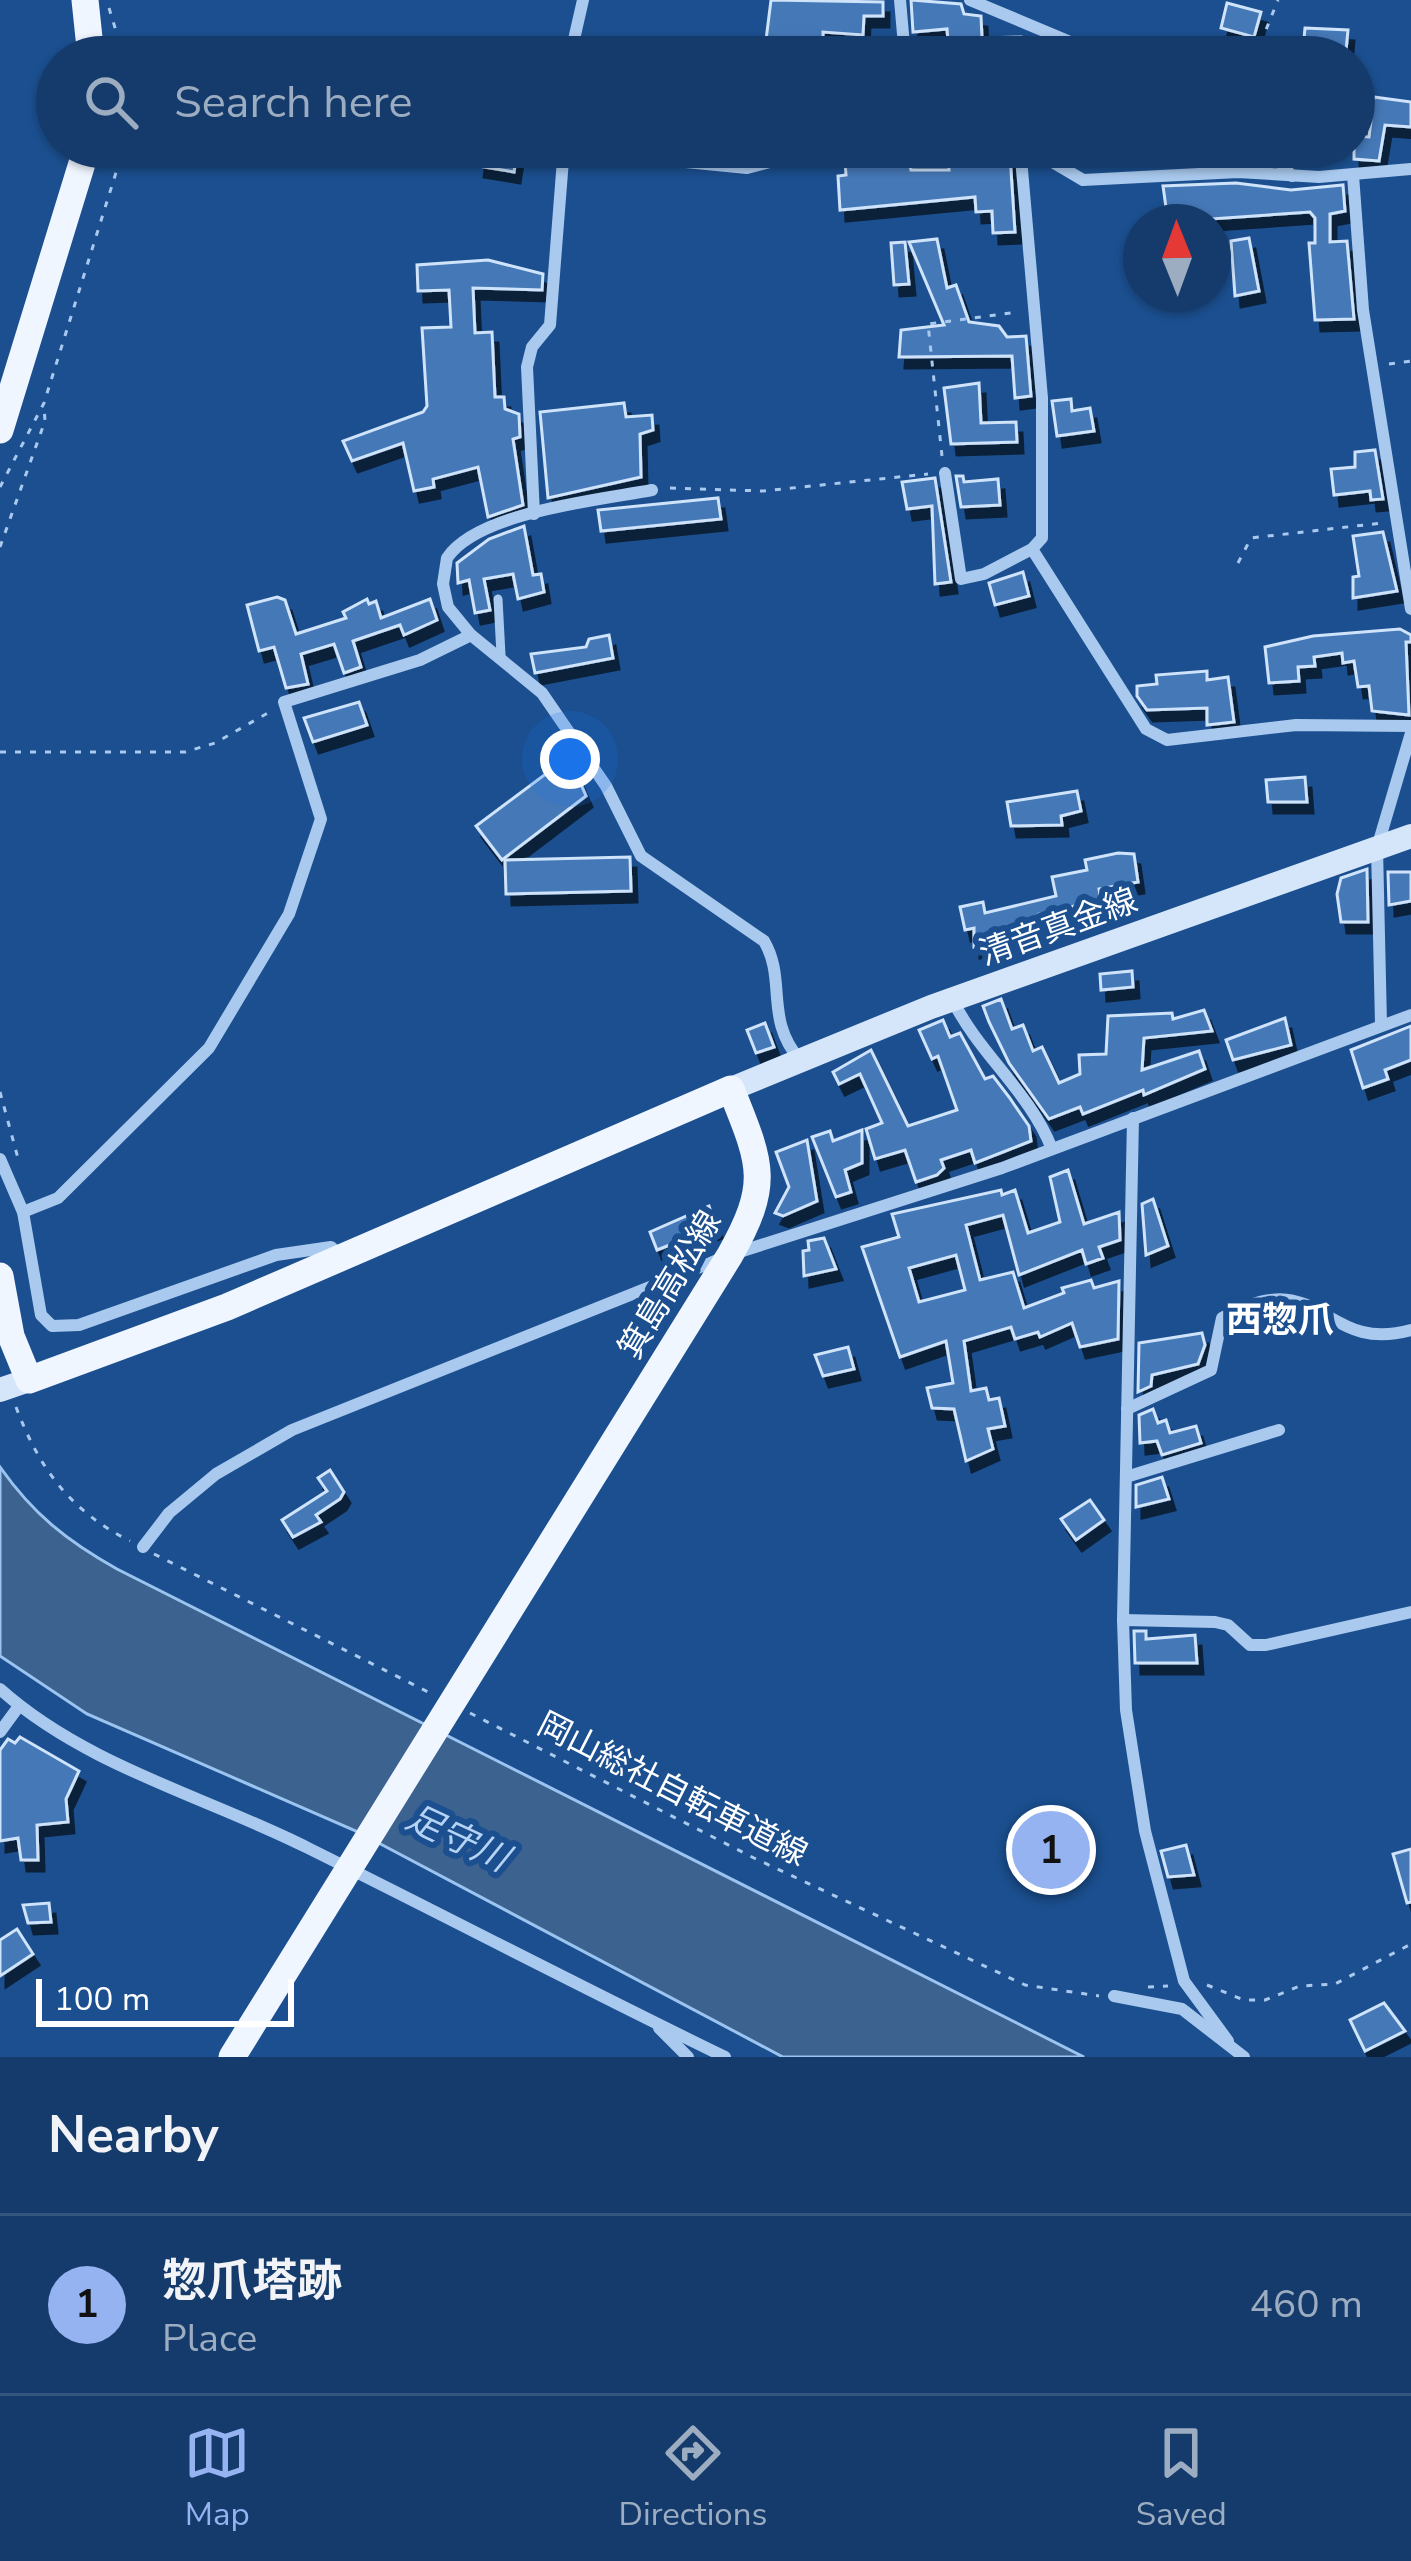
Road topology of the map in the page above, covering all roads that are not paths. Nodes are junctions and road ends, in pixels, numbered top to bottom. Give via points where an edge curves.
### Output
1 (85, 0) edge
2 (583, 0) edge
3 (900, 0) edge
4 (970, 0) edge
5 (89, 36) edge
6 (575, 36) edge
7 (903, 36) edge
8 (1056, 36) edge
9 (81, 168) edge
10 (562, 168) edge
11 (1021, 168) edge
12 (1064, 168) edge
13 (1285, 168) edge
14 (1411, 169) edge
15 (1292, 176) junction
16 (1353, 176) junction
17 (0, 430) edge
18 (945, 473) road end
19 (652, 490) road end
20 (534, 514) junction
21 (1032, 549) junction
22 (498, 599) dead end
23 (1411, 608) edge
24 (471, 635) junction
25 (501, 656) junction
26 (1411, 729) edge
27 (1411, 836) edge
28 (1377, 848) junction
29 (952, 999) junction
30 (1411, 1015) edge
31 (1381, 1024) junction
32 (801, 1061) junction
33 (731, 1089) junction
34 (1133, 1118) junction
35 (1052, 1149) junction
36 (0, 1159) edge
37 (23, 1212) junction
38 (730, 1256) junction
39 (342, 1257) junction
40 (0, 1276) edge
41 (1411, 1330) edge
42 (12, 1386) edge
43 (1127, 1409) junction
44 (1279, 1430) dead end
45 (1126, 1477) junction
46 (142, 1547) road end
47 (1411, 1612) edge
48 (1123, 1620) junction
49 (0, 1689) edge
50 (20, 1706) junction
51 (0, 1732) edge
52 (352, 1866) junction
53 (1114, 1996) road end
54 (654, 2022) junction
55 (1228, 2041) junction
56 (232, 2057) edge
57 (688, 2057) edge
58 (725, 2057) edge
59 (1244, 2057) edge

1 - 5 main road
2 - 6 street
3 - 7 street
4 - 8 street
9 - 17 main road
10 - 20 street via 550,325 527,367
11 - 21 street via 1042,422 1042,538
12 - 15 street via 1083,179
13 - 15 street
14 - 16 street
15 - 16 street
16 - 23 street via 1372,367
18 - 21 street via 961,579
19 - 20 street
20 - 24 street via 469,536 447,558 445,597
21 - 26 street via 1156,738 1296,724
22 - 25 lane
24 - 25 street
24 - 37 street via 420,660 284,702 321,819 289,914 209,1048 58,1198
25 - 32 street via 571,732 641,856 764,941 776,1020
26 - 28 street
27 - 28 main road, 清音真金線
28 - 29 main road, 清音真金線
28 - 31 street
29 - 32 main road, 清音真金線
29 - 35 street via 979,1048 1027,1100
30 - 31 street
31 - 34 street
32 - 33 main road, 清音真金線
33 - 38 main road, 箕島高松線 via 761,1186
33 - 39 main road
34 - 35 street
34 - 43 street
35 - 38 street
36 - 37 street
37 - 39 street via 41,1315 65,1329 276,1255 331,1246
38 - 46 street via 292,1430 216,1474
38 - 52 main road, 箕島高松線
39 - 42 main road
40 - 42 main road
41 - 43 street via 1365,1336 1308,1302 1270,1299 1222,1318 1210,1370
43 - 45 street
44 - 45 street
45 - 48 street
47 - 48 street via 1266,1645 1250,1645 1215,1622
48 - 55 street via 1126,1710 1145,1831 1184,1981
49 - 50 street
50 - 51 street
50 - 52 street via 127,1766
52 - 54 street
52 - 56 main road, 箕島高松線
53 - 55 street via 1182,2009
54 - 57 street
54 - 58 street
55 - 59 street

